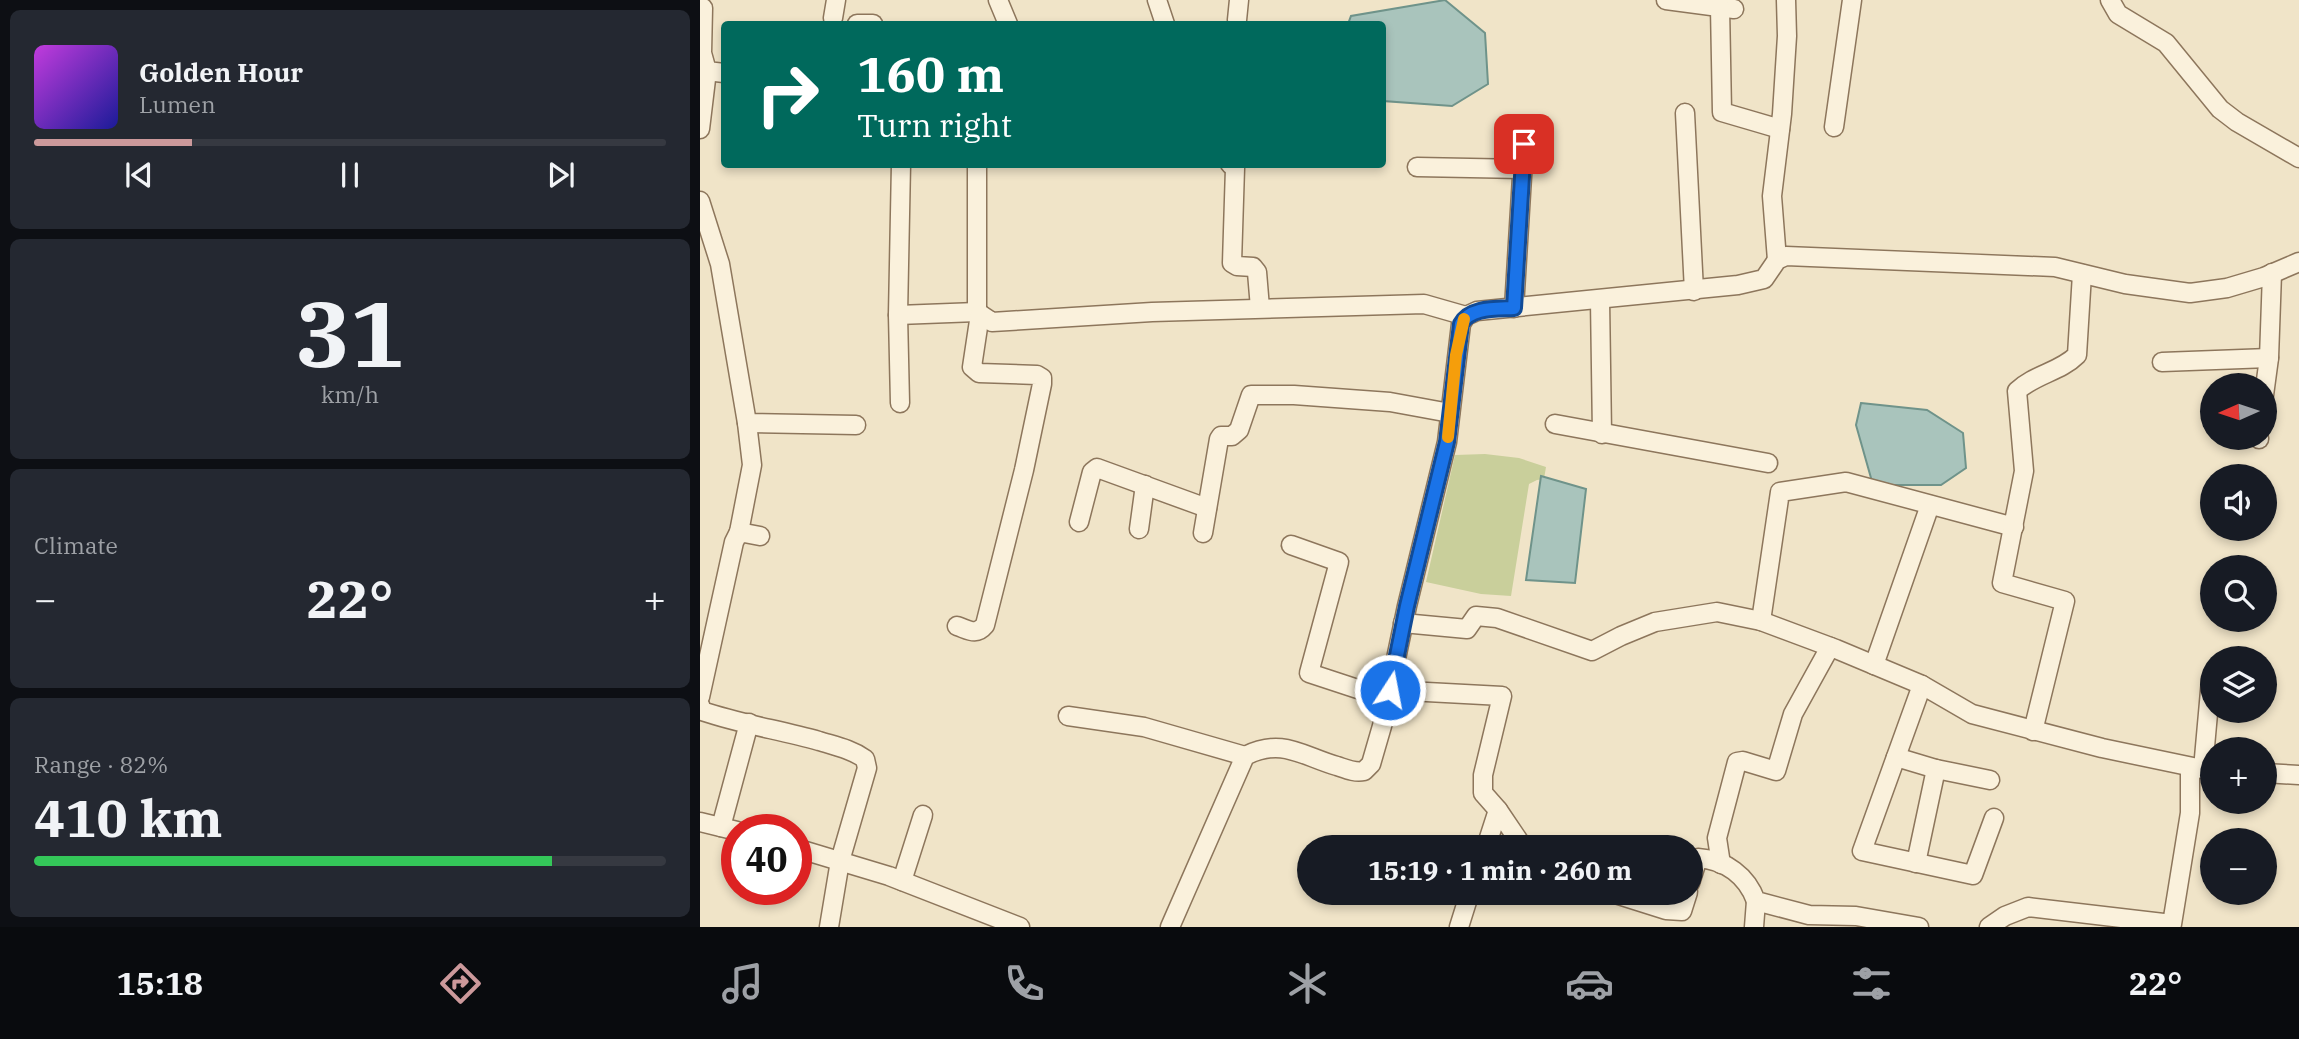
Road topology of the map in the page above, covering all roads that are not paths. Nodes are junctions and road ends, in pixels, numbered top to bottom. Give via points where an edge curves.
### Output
1 (836, 0) edge
2 (998, 0) edge
3 (1157, 0) edge
4 (1239, 0) edge
5 (1666, 0) edge
6 (1786, 0) edge
7 (1852, 0) edge
8 (2110, 0) edge
9 (1695, 2) edge
10 (700, 8) edge
11 (833, 18) dead end
12 (1237, 20) dead end
13 (1007, 21) edge
14 (1164, 21) edge
15 (716, 72) edge
16 (1685, 113) dead end
17 (1834, 127) dead end
18 (700, 129) edge
19 (1780, 129) junction
20 (1524, 144) dead end
21 (2299, 158) edge
22 (1417, 167) dead end
23 (901, 168) edge
24 (977, 168) edge
25 (1235, 168) edge
26 (1523, 169) junction
27 (700, 201) edge
28 (1777, 260) junction
29 (2299, 261) edge
30 (2272, 273) junction
31 (2082, 274) junction
32 (1694, 291) junction
33 (1600, 300) junction
34 (1260, 308) junction
35 (1514, 308) junction
36 (979, 313) junction
37 (898, 315) junction
38 (1465, 316) junction
39 (2269, 358) junction
40 (2162, 362) dead end
41 (2267, 373) edge
42 (900, 403) dead end
43 (1450, 413) junction
44 (747, 423) junction
45 (1555, 424) dead end
46 (856, 425) dead end
47 (1602, 433) junction
48 (1768, 463) dead end
49 (1145, 485) junction
50 (1930, 505) junction
51 (1208, 508) junction
52 (1079, 522) dead end
53 (2014, 527) junction
54 (1139, 530) dead end
55 (740, 533) junction
56 (1203, 533) dead end
57 (760, 536) dead end
58 (1290, 545) dead end
59 (1761, 621) junction
60 (1403, 623) junction
61 (957, 626) dead end
62 (1830, 647) junction
63 (1874, 665) junction
64 (1922, 685) junction
65 (1389, 695) junction
66 (700, 697) edge
67 (700, 705) edge
68 (1068, 716) dead end
69 (749, 723) junction
70 (2033, 731) junction
71 (1245, 755) junction
72 (1896, 757) junction
73 (1936, 769) junction
74 (2200, 769) edge
75 (2200, 773) edge
76 (2277, 774) edge
77 (2299, 775) edge
78 (1990, 780) dead end
79 (1498, 810) junction
80 (732, 814) edge
81 (923, 815) dead end
82 (1994, 818) dead end
83 (700, 822) edge
84 (721, 827) edge
85 (1490, 835) edge
86 (1515, 835) edge
87 (812, 853) edge
88 (1703, 859) edge
89 (840, 861) junction
90 (1916, 863) junction
91 (1721, 864) junction
92 (902, 881) junction
93 (1756, 901) junction
94 (1466, 905) edge
95 (1650, 905) edge
96 (1684, 905) edge
97 (2176, 926) edge
98 (829, 927) edge
99 (1020, 927) edge
100 (1170, 927) edge
101 (1459, 927) edge
102 (1754, 927) edge
103 (1919, 927) edge
104 (1989, 927) edge

1 - 11 street
2 - 13 street
3 - 14 street
4 - 12 street
5 - 9 street
6 - 19 street
7 - 17 street
8 - 21 street via 2118,14 2166,43 2220,109
9 - 19 street via 1727,8 1722,112
10 - 15 street via 702,52
15 - 18 street
16 - 32 street
19 - 28 street via 1772,196
20 - 26 street
22 - 26 street
23 - 37 street
24 - 36 street
25 - 34 street via 1232,264 1253,267 1257,272
26 - 35 street
27 - 44 street via 720,264
28 - 31 street via 1804,256 2055,267
28 - 32 street via 1764,279
29 - 30 street
30 - 31 street via 2227,288 2190,293
30 - 39 street
31 - 53 street via 2077,355 2017,391 2024,471
32 - 33 street
33 - 35 street
33 - 47 street
34 - 36 street via 992,322
34 - 38 street via 1424,304
35 - 38 street
36 - 37 street
36 - 61 street via 975,371 1037,374 1042,384 985,625 975,632
37 - 42 street
38 - 43 street
39 - 40 street
39 - 41 street
43 - 51 street via 1377,401 1251,395 1239,430 1219,439
43 - 60 street
44 - 46 street
44 - 55 street via 752,465
45 - 47 street
47 - 48 street
49 - 51 street
49 - 52 street via 1097,468
49 - 54 street
50 - 53 street
50 - 59 street via 1846,482 1780,492
50 - 63 street
51 - 56 street
53 - 70 street via 2002,583 2065,601
55 - 57 street
55 - 66 street via 734,542
58 - 65 street via 1339,562 1309,673
59 - 60 street via 1717,612 1655,622 1592,651 1497,618 1476,616 1467,629
59 - 62 street
60 - 65 street
62 - 63 street
62 - 91 street via 1793,714 1776,771 1737,762 1717,838
63 - 64 street
64 - 70 street via 1972,714
64 - 72 street
65 - 71 street via 1371,764 1364,771 1275,746
65 - 79 street via 1502,696 1483,775 1483,793
67 - 69 street via 702,711
68 - 71 street via 1144,727
69 - 80 street
69 - 89 street via 853,751 865,759 867,768
70 - 74 street
71 - 100 street
72 - 73 street
72 - 90 street via 1862,851
73 - 78 street
73 - 90 street
75 - 97 street via 2190,813
76 - 77 street
79 - 85 street
79 - 86 street
81 - 92 street
82 - 90 street via 1973,875
83 - 84 street
87 - 89 street
88 - 91 street
89 - 92 street
89 - 98 street
91 - 93 street via 1741,874
92 - 99 street
93 - 102 street
93 - 103 street via 1810,915 1856,916
94 - 101 street
95 - 96 street via 1682,911
97 - 104 street via 2028,907

